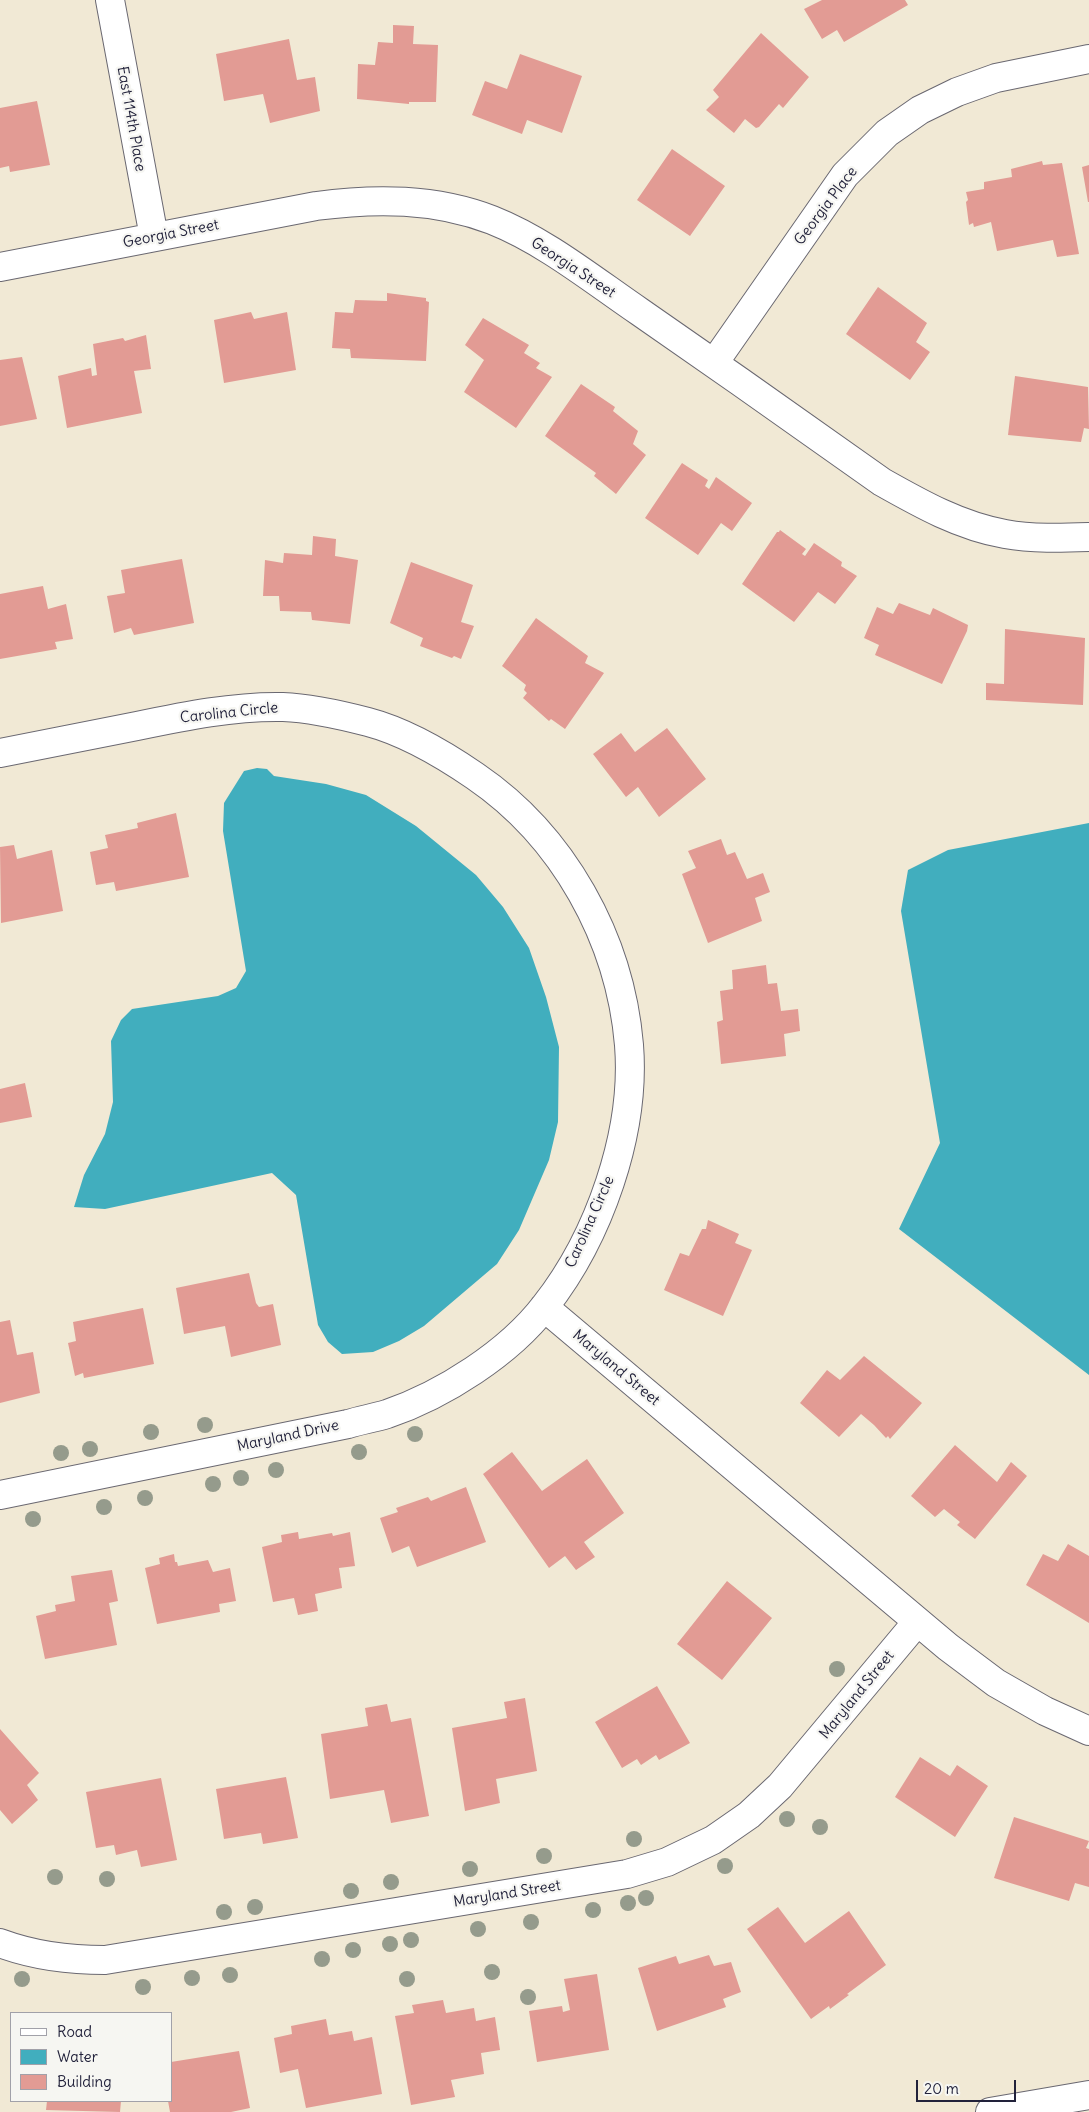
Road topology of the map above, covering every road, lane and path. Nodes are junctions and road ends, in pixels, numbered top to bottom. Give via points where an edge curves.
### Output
1 (110, 0) edge
2 (1089, 58) edge
3 (154, 237) junction
4 (0, 268) edge
5 (714, 363) junction
6 (1089, 537) edge
7 (0, 753) edge
8 (544, 1307) junction
9 (0, 1495) edge
10 (917, 1622) junction
11 (1089, 1731) edge
12 (0, 1943) edge
13 (1089, 2095) edge
14 (990, 2112) edge

1 - 3 street, East 114th Place
2 - 5 street, Georgia Place via 996,78 956,92 920,110 888,133 845,175
3 - 4 street, Georgia Street
3 - 5 street, Georgia Street via 348,201 433,204 492,220 558,255
5 - 6 street, Georgia Street via 882,482 932,510 1005,534
7 - 8 street, Carolina Circle via 195,714 275,708 311,711 371,723 413,740 453,761 530,821 567,870 600,929 616,974 629,1045 630,1074 625,1121 604,1199 581,1250
8 - 9 street, Maryland Drive via 516,1337 478,1367 449,1385 388,1413
8 - 10 street, Maryland Street
10 - 11 street, Maryland Street via 996,1683
10 - 12 street, Maryland Street via 780,1786 748,1815 712,1840 667,1862 627,1874 105,1960 47,1957
13 - 14 street

